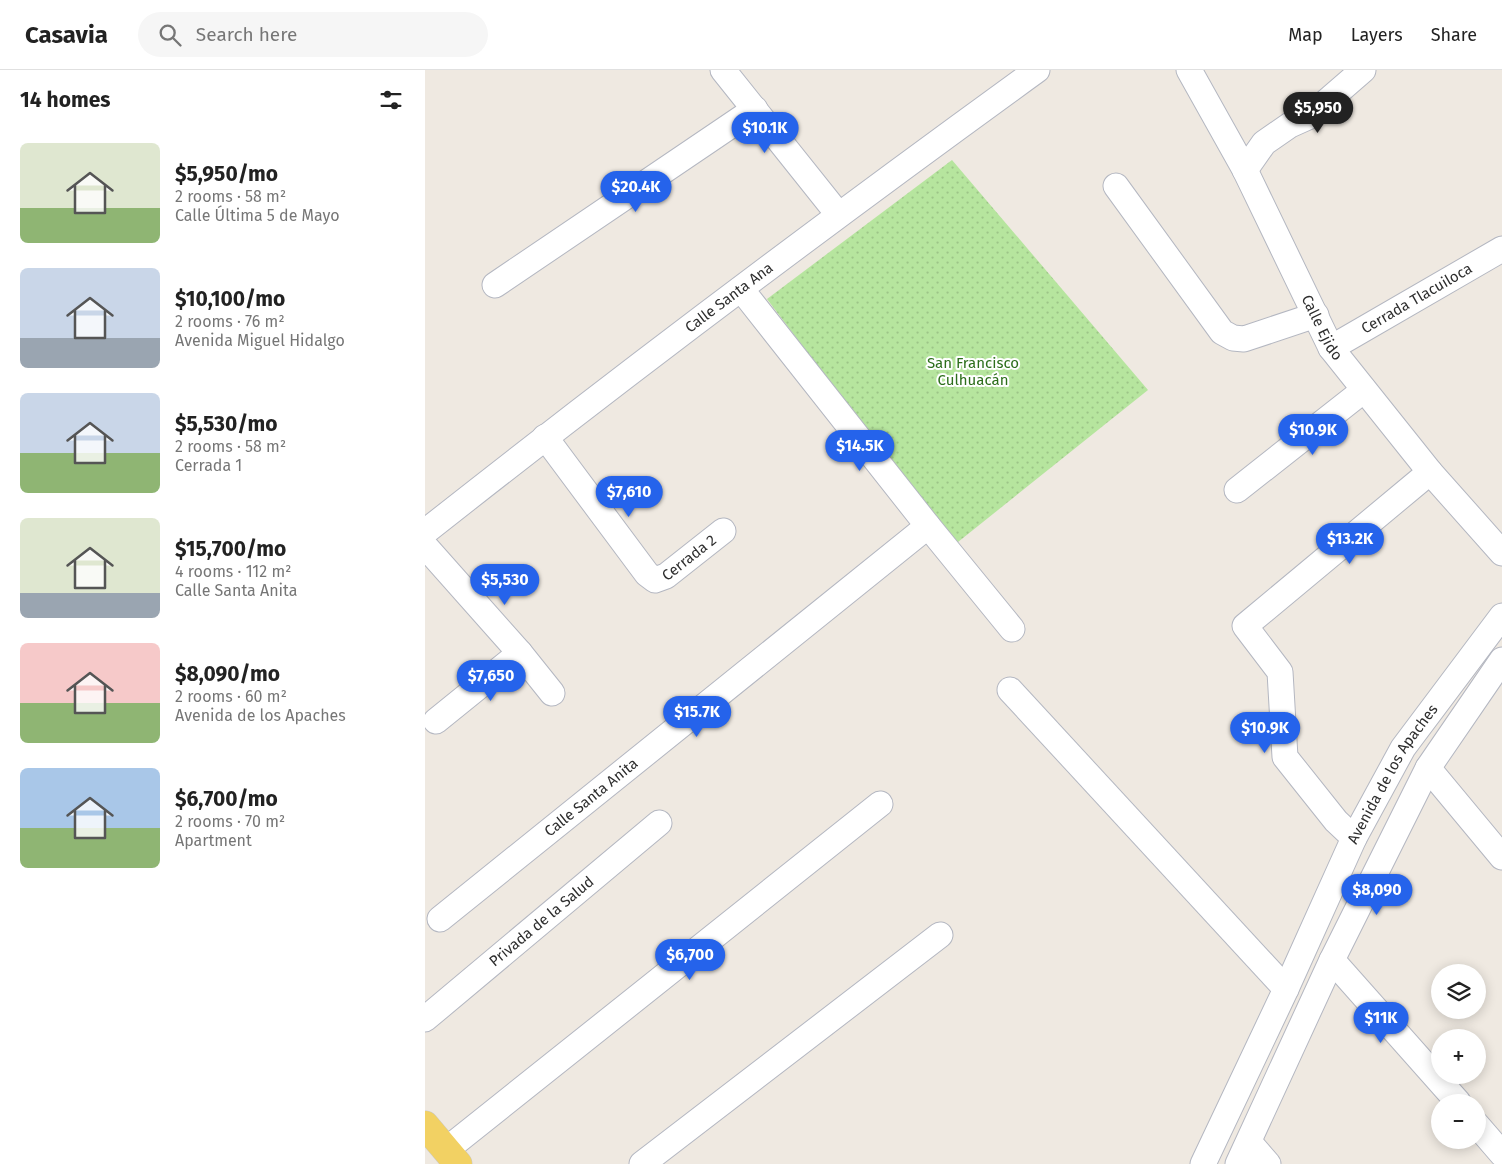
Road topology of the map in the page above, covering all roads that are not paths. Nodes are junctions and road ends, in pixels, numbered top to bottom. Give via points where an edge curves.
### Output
1 (723, 70) edge
2 (1037, 70) edge
3 (1189, 70) edge
4 (1363, 70) edge
5 (755, 109) junction
6 (1245, 170) junction
7 (1116, 186) dead end
8 (838, 214) junction
9 (1502, 249) edge
10 (495, 285) dead end
11 (741, 289) junction
12 (1315, 315) junction
13 (1331, 348) junction
14 (1364, 390) junction
15 (545, 437) junction
16 (1430, 472) junction
17 (1237, 490) dead end
18 (928, 526) junction
19 (723, 531) dead end
20 (425, 532) edge
21 (425, 546) edge
22 (1502, 552) edge
23 (1502, 616) edge
24 (1013, 629) dead end
25 (521, 653) junction
26 (1502, 660) edge
27 (1009, 690) dead end
28 (551, 693) dead end
29 (436, 721) dead end
30 (1428, 768) junction
31 (880, 804) dead end
32 (659, 823) dead end
33 (1354, 838) junction
34 (1502, 857) edge
35 (440, 919) dead end
36 (940, 935) dead end
37 (1332, 960) junction
38 (1286, 989) junction
39 (425, 1019) edge
40 (1451, 1094) edge
41 (425, 1125) edge
42 (1486, 1135) edge
43 (1249, 1142) junction
44 (1502, 1154) edge
45 (452, 1157) edge
46 (642, 1164) edge
47 (1203, 1164) edge
48 (1238, 1164) edge
49 (1268, 1164) edge

1 - 5 street
2 - 8 street, Calle Santa Ana
3 - 6 street, Calle Ejido
4 - 6 street via 1310,116 1290,124 1264,143
5 - 8 street
5 - 10 street
6 - 12 street, Calle Ejido
7 - 12 street via 1222,332 1244,339
8 - 11 street, Calle Santa Ana
9 - 13 street, Cerrada Tlacuiloca
11 - 15 street, Calle Santa Ana
11 - 18 street
12 - 13 street, Calle Ejido
13 - 14 street, Calle Ejido
14 - 16 street, Calle Ejido
14 - 17 street
15 - 19 street, Cerrada 2 via 647,574 655,580 666,576
15 - 20 street, Calle Santa Ana
16 - 22 street, Calle Ejido
16 - 33 street via 1245,626 1280,672 1285,756 1336,821
18 - 24 street
18 - 35 street, Calle Santa Anita
21 - 25 street
23 - 33 street, Avenida de los Apaches via 1403,748
25 - 28 street
25 - 29 street
26 - 30 street, Avenida de los Apaches
27 - 38 street
30 - 34 street
30 - 37 street, Avenida de los Apaches
31 - 45 street
32 - 39 street, Privada de la Salud
33 - 38 street, Avenida de los Apaches
36 - 46 street
37 - 40 street
37 - 43 street, Avenida de los Apaches
38 - 47 street, Avenida de los Apaches
41 - 45 main road
42 - 44 street
43 - 48 street, Avenida de los Apaches
43 - 49 street

